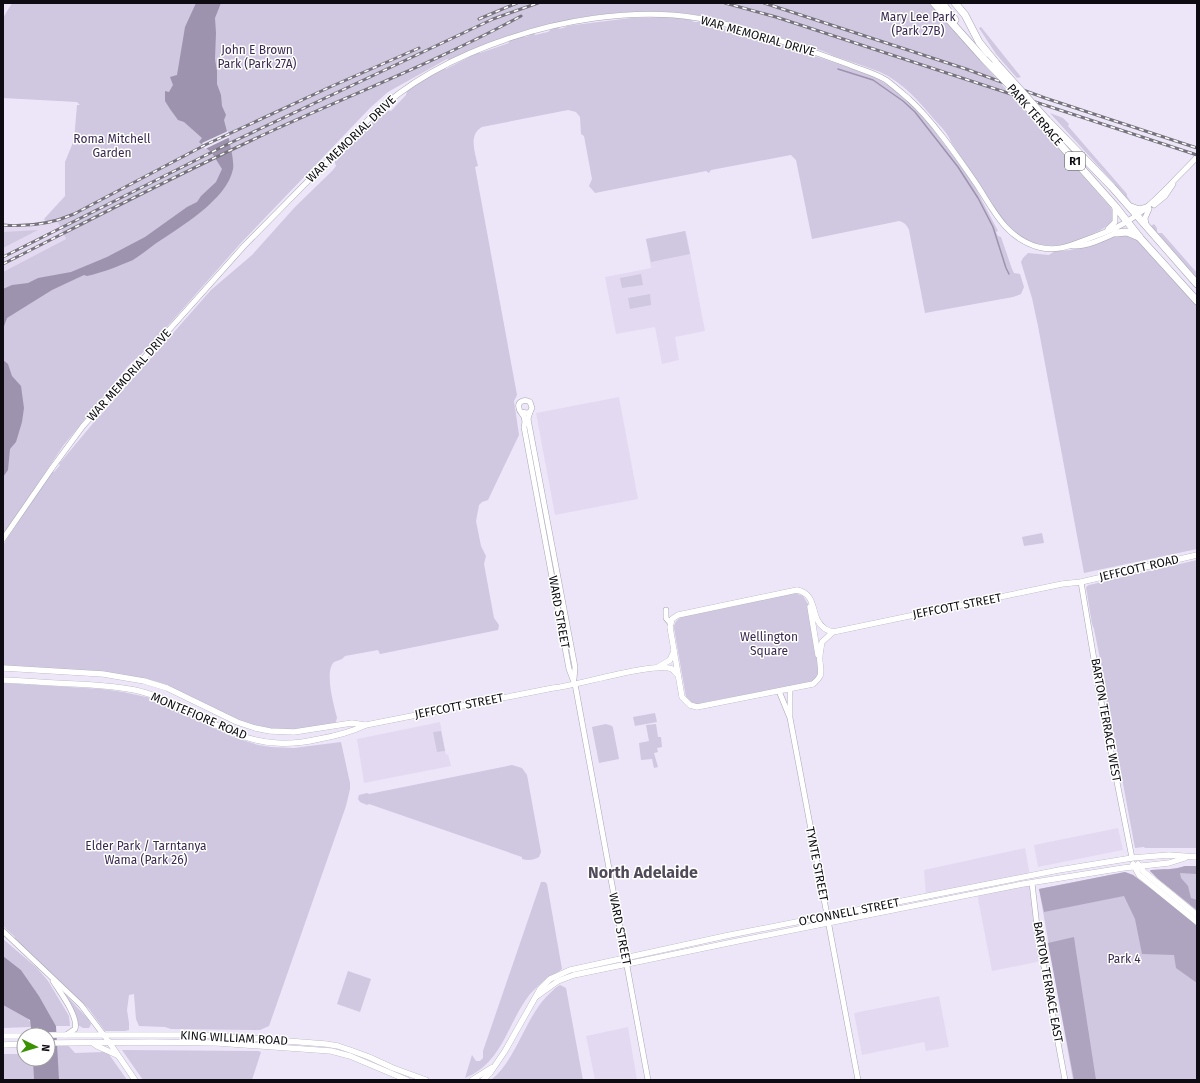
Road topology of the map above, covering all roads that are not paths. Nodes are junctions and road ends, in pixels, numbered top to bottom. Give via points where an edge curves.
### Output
1 (934, 3) edge
2 (943, 3) edge
3 (955, 3) edge
4 (977, 51) junction
5 (1197, 157) edge
6 (1115, 206) junction
7 (1129, 206) junction
8 (1148, 208) junction
9 (1138, 216) junction
10 (1129, 223) junction
11 (1147, 227) junction
12 (1102, 233) junction
13 (1116, 233) junction
14 (1140, 238) junction
15 (1072, 246) junction
16 (1197, 284) edge
17 (1197, 301) edge
18 (521, 412) junction
19 (530, 412) junction
20 (539, 492) junction
21 (3, 539) edge
22 (1197, 555) edge
23 (1081, 582) junction
24 (808, 594) junction
25 (675, 616) junction
26 (671, 624) junction
27 (833, 632) junction
28 (674, 651) junction
29 (820, 662) junction
30 (658, 667) junction
31 (3, 668) edge
32 (678, 676) junction
33 (3, 680) edge
34 (574, 683) junction
35 (790, 689) junction
36 (779, 691) junction
37 (201, 705) junction
38 (196, 714) junction
39 (790, 718) junction
40 (345, 724) joint
41 (366, 725) junction
42 (347, 733) joint
43 (1188, 857) junction
44 (1132, 858) junction
45 (1197, 858) edge
46 (1136, 866) junction
47 (1030, 876) junction
48 (1032, 883) junction
49 (929, 896) junction
50 (930, 903) junction
51 (1197, 915) edge
52 (828, 920) junction
53 (1197, 922) edge
54 (3, 932) edge
55 (625, 958) junction
56 (627, 965) junction
57 (46, 972) junction
58 (567, 974) junction
59 (56, 1035) edge
60 (66, 1035) junction
61 (103, 1035) junction
62 (3, 1036) edge
63 (16, 1036) edge
64 (270, 1039) junction
65 (93, 1042) junction
66 (109, 1042) junction
67 (56, 1043) edge
68 (3, 1044) edge
69 (16, 1044) edge
70 (258, 1046) junction
71 (117, 1055) junction
72 (368, 1060) junction
73 (498, 1063) junction
74 (135, 1080) edge
75 (407, 1080) edge
76 (426, 1080) edge
77 (472, 1080) edge
78 (483, 1080) edge
79 (648, 1080) edge
80 (858, 1080) edge
81 (1065, 1080) edge

1 - 4 highway, PARK TERRACE / R1
2 - 4 highway via 970,36
3 - 7 highway, PARK TERRACE / R1, bridge via 965,15 979,42 996,63
4 - 6 highway, PARK TERRACE / R1, bridge
5 - 8 street
6 - 10 highway, PARK TERRACE / R1
6 - 12 street via 1115,222
7 - 8 highway via 1136,210
7 - 9 highway, PARK TERRACE / R1
8 - 9 street
8 - 11 street via 1145,218
9 - 10 street
9 - 11 highway, PARK TERRACE / R1
10 - 12 street, WAR MEMORIAL DRIVE
10 - 13 street, WAR MEMORIAL DRIVE
10 - 14 highway, PARK TERRACE / R1
11 - 16 highway, PARK TERRACE / R1
12 - 15 street, WAR MEMORIAL DRIVE
13 - 14 highway via 1130,233
13 - 15 street, WAR MEMORIAL DRIVE via 1085,245
14 - 17 highway, PARK TERRACE / R1
15 - 21 street, WAR MEMORIAL DRIVE via 1039,247 1007,229 922,112 895,87 877,75 762,35 684,16 618,16 540,29 485,47 438,69 403,90 371,117 244,246 83,426
18 - 19 street
18 - 19 street via 519,406 524,400 531,404
18 - 20 street
19 - 20 street via 528,419
20 - 34 street, WARD STREET via 575,667
22 - 23 main road, JEFFCOTT ROAD
23 - 27 main road, JEFFCOTT STREET via 1031,590
23 - 44 street, BARTON TERRACE WEST
24 - 25 main road via 797,590
24 - 27 main road via 820,623
24 - 29 main road
25 - 26 main road
25 - 26 street via 666,610 666,618
26 - 28 main road
27 - 29 main road via 822,642
28 - 30 main road, JEFFCOTT STREET via 670,660
28 - 32 main road
29 - 35 main road via 822,672 814,684
30 - 32 main road via 671,668
30 - 34 main road, JEFFCOTT STREET
31 - 37 main road, MONTEFIORE ROAD via 124,676 150,682
32 - 36 main road via 682,697 690,705 697,707
33 - 38 main road, MONTEFIORE ROAD via 126,688 158,697
34 - 41 main road, JEFFCOTT STREET
34 - 55 street, WARD STREET
35 - 36 main road
35 - 39 street, TYNTE STREET
36 - 39 street, TYNTE STREET
37 - 38 main road
37 - 40 main road, MONTEFIORE ROAD via 248,726 270,732
38 - 42 main road, MONTEFIORE ROAD via 237,734 269,742 300,742
39 - 52 street, TYNTE STREET
40 - 41 main road, JEFFCOTT STREET
41 - 42 main road, JEFFCOTT STREET
43 - 44 main road, O'CONNELL STREET via 1169,855
43 - 45 main road, O'CONNELL STREET
43 - 46 main road, O'CONNELL STREET
44 - 46 main road
44 - 47 main road, O'CONNELL STREET
46 - 48 main road, O'CONNELL STREET
46 - 51 main road
46 - 53 main road via 1139,875
47 - 48 main road
47 - 49 main road, O'CONNELL STREET
48 - 50 main road, O'CONNELL STREET
48 - 81 street, BARTON TERRACE EAST via 1038,935
49 - 50 main road
49 - 52 main road, O'CONNELL STREET
50 - 52 main road, O'CONNELL STREET
52 - 55 main road, O'CONNELL STREET via 725,936
52 - 56 main road, O'CONNELL STREET
52 - 80 street, TYNTE STREET
54 - 57 street
55 - 56 street, WARD STREET
55 - 58 main road, O'CONNELL STREET
56 - 58 main road, O'CONNELL STREET
56 - 79 street, WARD STREET
57 - 60 street via 76,1021 75,1029
57 - 61 street via 81,1005
58 - 73 main road via 550,979 544,984
59 - 60 main road, KING WILLIAM ROAD
60 - 61 main road, KING WILLIAM ROAD
61 - 64 main road, KING WILLIAM ROAD via 202,1035
61 - 66 street
62 - 63 main road
64 - 70 main road via 266,1044
64 - 72 main road, KING WILLIAM ROAD via 338,1046
65 - 66 main road, KING WILLIAM ROAD
65 - 67 main road, KING WILLIAM ROAD
65 - 71 main road
66 - 70 main road, KING WILLIAM ROAD
66 - 71 main road
68 - 69 main road
70 - 72 main road, KING WILLIAM ROAD via 336,1052
71 - 74 main road
72 - 75 main road, KING WILLIAM ROAD
72 - 76 main road, KING WILLIAM ROAD
73 - 77 main road
73 - 78 main road

